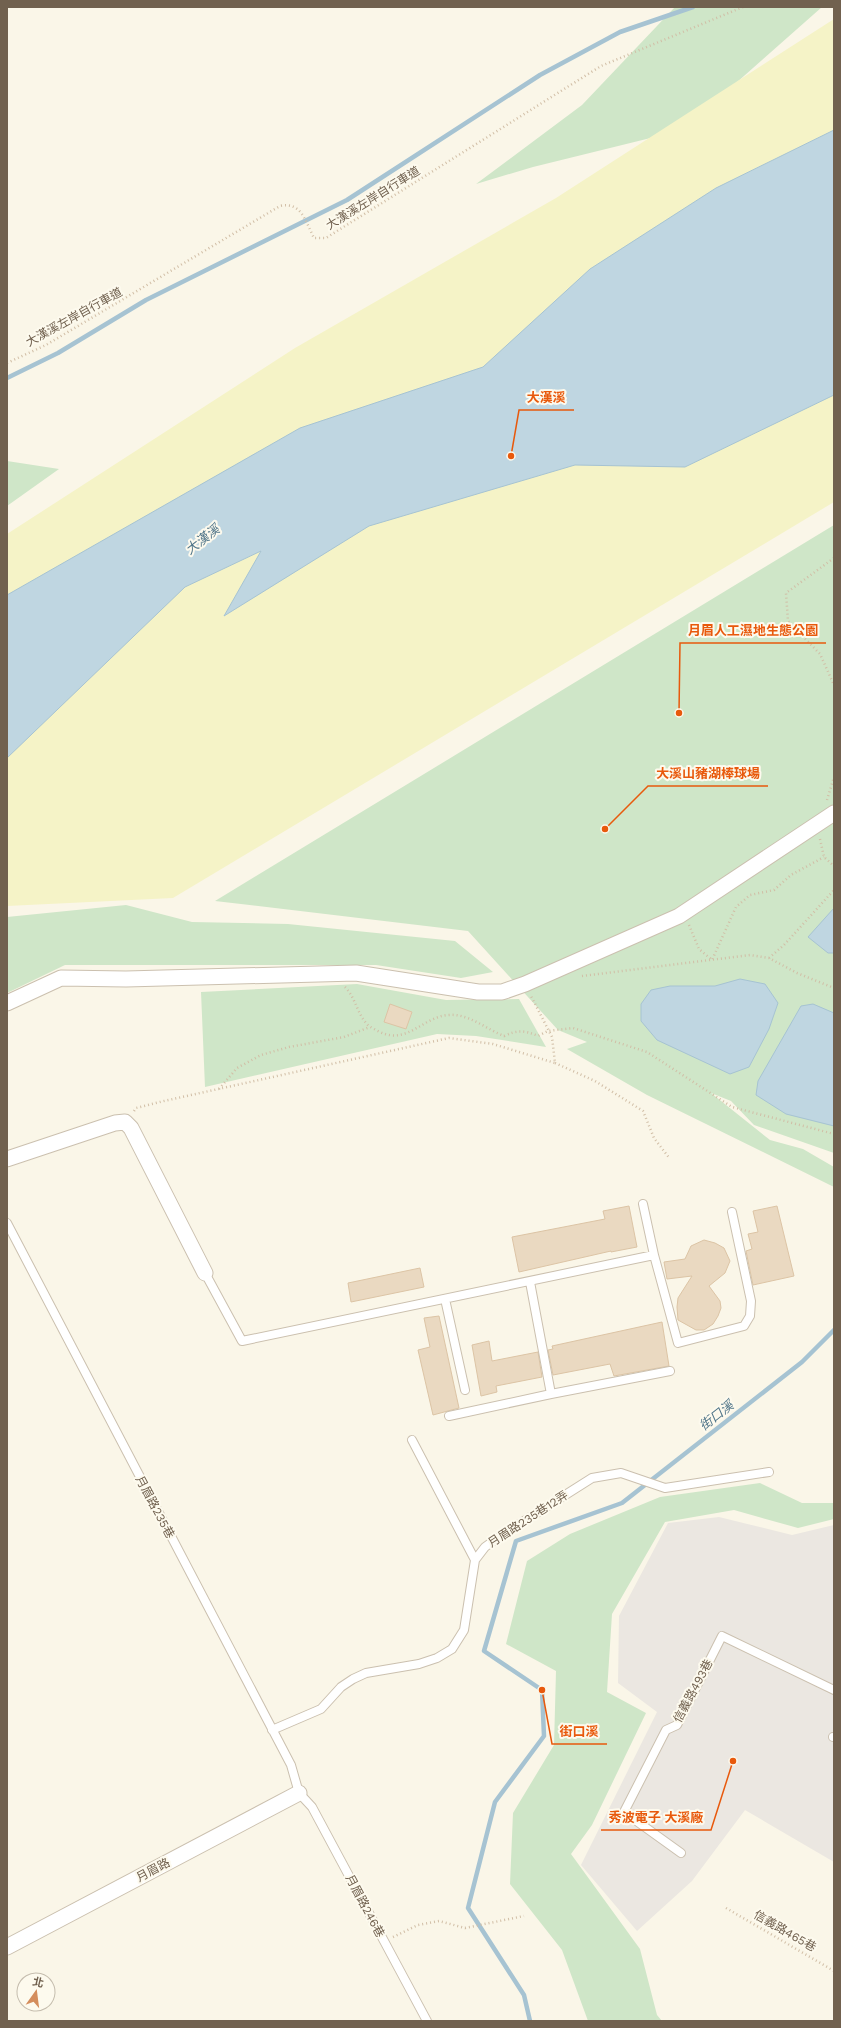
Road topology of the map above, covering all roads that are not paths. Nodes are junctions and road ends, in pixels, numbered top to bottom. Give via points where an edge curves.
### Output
1 (834, 813) edge
2 (7, 1003) edge
3 (7, 1159) edge
4 (643, 1204) dead end
5 (732, 1212) dead end
6 (7, 1223) edge
7 (654, 1255) junction
8 (205, 1273) joint
9 (530, 1282) junction
10 (445, 1299) junction
11 (670, 1372) dead end
12 (465, 1390) dead end
13 (551, 1394) junction
14 (449, 1416) dead end
15 (412, 1440) dead end
16 (769, 1472) dead end
17 (475, 1560) junction
18 (834, 1690) edge
19 (272, 1730) junction
20 (299, 1793) junction
21 (681, 1854) dead end
22 (7, 1947) edge
23 (427, 2021) edge

1 - 2 street via 685,912 502,992 478,992 356,973 126,979 61,978
3 - 8 street via 115,1123 125,1122 131,1128
4 - 7 lane
5 - 7 lane via 751,1301 750,1316 744,1326 678,1343
6 - 19 lane, 月眉路235巷
7 - 9 lane
8 - 10 lane via 242,1341
9 - 10 lane
9 - 13 lane
10 - 12 lane
11 - 13 lane
13 - 14 lane
15 - 17 lane
16 - 17 lane, 月眉路235巷12弄 via 665,1488 621,1473 592,1478 499,1537 485,1547
17 - 19 lane via 464,1630 452,1649 419,1664 366,1673 340,1687 321,1709
18 - 21 lane, 信義路493巷 via 722,1636 677,1726 666,1730 624,1812
19 - 20 lane, 月眉路235巷 via 291,1765
20 - 22 street, 月眉路
20 - 23 lane, 月眉路246巷 via 312,1807

